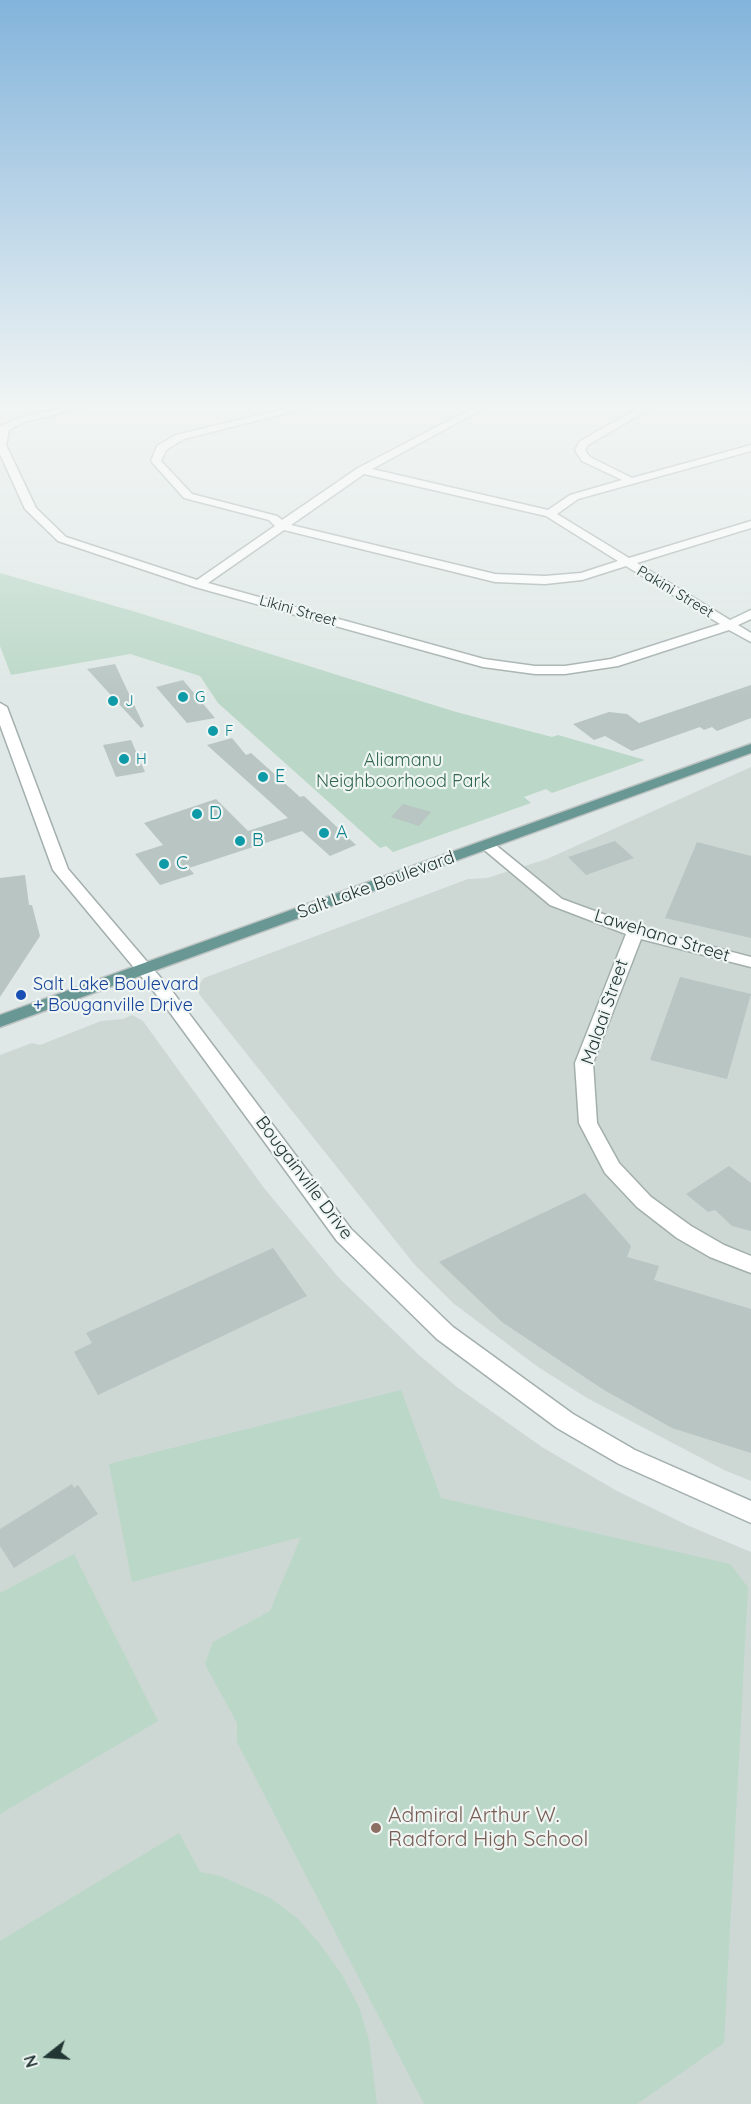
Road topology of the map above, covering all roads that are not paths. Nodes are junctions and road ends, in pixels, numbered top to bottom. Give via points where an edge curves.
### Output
1 (28, 502) edge
2 (212, 502) edge
3 (316, 502) edge
4 (500, 502) edge
5 (567, 502) edge
6 (550, 514) junction
7 (751, 524) edge
8 (282, 526) junction
9 (627, 564) junction
10 (199, 584) junction
11 (751, 614) edge
12 (732, 625) junction
13 (751, 638) edge
14 (0, 707) edge
15 (751, 748) edge
16 (487, 845) junction
17 (635, 932) junction
18 (751, 962) edge
19 (143, 968) junction
20 (0, 1021) edge
21 (751, 1265) edge
22 (751, 1512) edge

1 - 10 street, Likini Street via 62,539
2 - 8 street via 273,518
3 - 8 street
4 - 6 street, Pakini Street
5 - 6 street
6 - 9 street, Pakini Street
7 - 9 street via 644,555
8 - 9 street via 495,578 565,579
8 - 10 street
9 - 12 street, Pakini Street
10 - 12 street, Likini Street via 483,663 535,670 613,663
11 - 12 street, Likini Street
12 - 13 street, Pakini Street
14 - 19 street, Bougainville Drive via 61,870
15 - 16 main road, Salt Lake Boulevard
16 - 17 street, Lawehana Street via 556,902
16 - 19 main road, Salt Lake Boulevard
17 - 18 street, Lawehana Street
17 - 21 street, Malaai Street via 584,1063 588,1123 612,1168 644,1202 684,1232
19 - 20 main road, Salt Lake Boulevard
19 - 22 street, Bougainville Drive via 344,1235 445,1333 565,1421 627,1457

